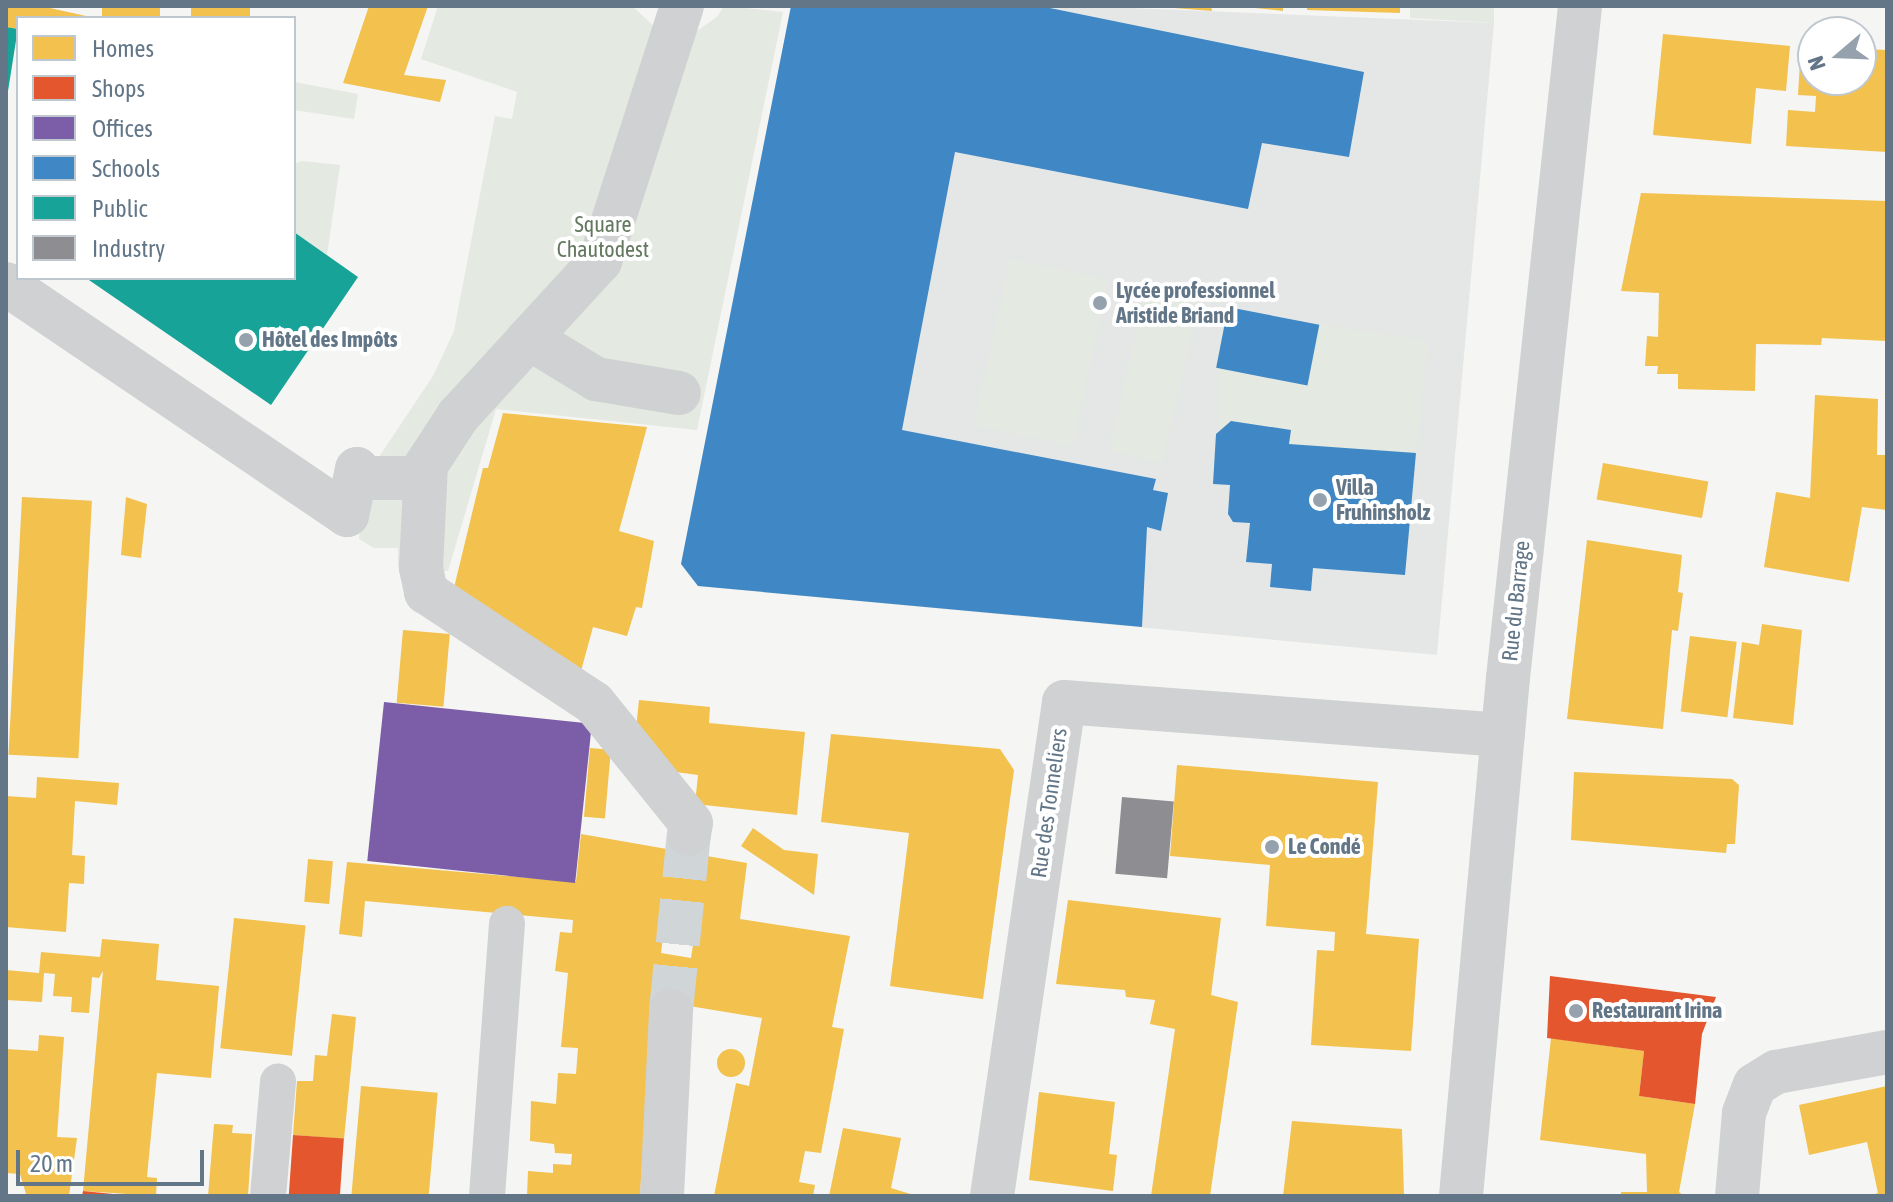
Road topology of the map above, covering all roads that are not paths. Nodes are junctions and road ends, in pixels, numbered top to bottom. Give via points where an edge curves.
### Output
1 (682, 6) edge
2 (1580, 6) edge
3 (6, 284) edge
4 (529, 338) junction
5 (679, 393) dead end
6 (423, 478) junction
7 (1503, 735) junction
8 (689, 834) tunnel mouth
9 (507, 924) dead end
10 (671, 1010) tunnel mouth
11 (1887, 1052) edge
12 (278, 1081) dead end
13 (268, 1196) edge
14 (487, 1196) edge
15 (662, 1196) edge
16 (992, 1196) edge
17 (1461, 1196) edge
18 (1737, 1196) edge

1 - 4 street via 600,261
2 - 7 street, Rue du Barrage
3 - 6 street via 347,515 357,469 365,478
4 - 5 street via 596,379
4 - 6 street via 458,416
6 - 8 street via 421,568 426,592 594,703 691,823
7 - 16 street, Rue des Tonneliers via 1064,702
7 - 17 street, Rue du Barrage
9 - 14 lane
10 - 15 street
11 - 18 street via 1776,1072 1755,1085 1744,1113
12 - 13 lane

